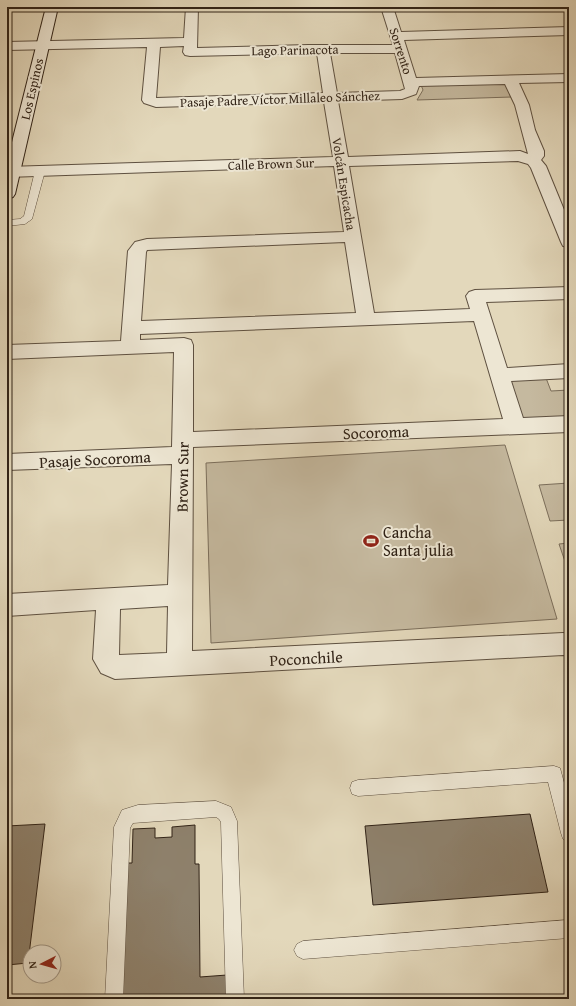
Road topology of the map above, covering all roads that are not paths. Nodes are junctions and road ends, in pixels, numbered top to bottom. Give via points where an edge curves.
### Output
1 (52, 7) edge
2 (192, 7) edge
3 (387, 7) edge
4 (569, 31) edge
5 (154, 43) junction
6 (398, 43) junction
7 (7, 46) edge
8 (43, 46) junction
9 (190, 47) junction
10 (323, 48) junction
11 (569, 78) edge
12 (510, 79) junction
13 (410, 88) junction
14 (331, 98) junction
15 (341, 161) junction
16 (533, 161) junction
17 (40, 171) junction
18 (10, 172) edge
19 (7, 194) edge
20 (7, 223) edge
21 (353, 237) junction
22 (569, 242) edge
23 (569, 293) edge
24 (480, 315) junction
25 (366, 319) junction
26 (130, 338) junction
27 (7, 352) edge
28 (569, 371) edge
29 (500, 375) junction
30 (569, 424) edge
31 (515, 426) junction
32 (182, 448) junction
33 (7, 462) edge
34 (180, 595) junction
35 (108, 599) junction
36 (7, 604) edge
37 (569, 645) edge
38 (179, 664) junction
39 (358, 788) dead end
40 (569, 833) edge
41 (569, 929) edge
42 (303, 950) dead end
43 (114, 999) edge
44 (235, 999) edge

1 - 8 street, Los Espinos
2 - 9 street
3 - 6 street, Sorrento
4 - 6 street, Lago Parinacota
5 - 8 street, Lago Parinacota
5 - 9 street, Lago Parinacota
5 - 14 street, Pasaje Padre Víctor Millaleo Sánchez via 149,98 152,102
6 - 10 street, Lago Parinacota
6 - 13 street, Sorrento via 405,59
7 - 8 street, Lago Parinacota
8 - 18 street, Los Espinos
9 - 10 street, Lago Parinacota
10 - 14 street, Volcán Espicacha
11 - 12 street, Pasaje Padre Víctor Millaleo Sánchez
12 - 13 street, Pasaje Padre Víctor Millaleo Sánchez
12 - 16 street via 522,105 536,151
13 - 14 street, Pasaje Padre Víctor Millaleo Sánchez via 402,96
14 - 15 street, Volcán Espicacha
15 - 16 street, Calle Brown Sur via 515,156
15 - 17 street, Calle Brown Sur
15 - 21 street, Volcán Espicacha
16 - 22 street via 538,166
17 - 18 street, Calle Brown Sur
17 - 20 lane via 29,217 22,222
18 - 19 street, Los Espinos
21 - 25 street, Volcán Espicacha
21 - 26 street via 141,246 137,251
23 - 24 street via 475,296
24 - 25 street, Brown Sur
24 - 29 street
25 - 26 street, Brown Sur
26 - 27 street, Brown Sur
26 - 32 street, Brown Sur via 184,345
28 - 29 street
29 - 31 street
30 - 31 street, Socoroma
31 - 32 street, Socoroma
32 - 33 street, Pasaje Socoroma
32 - 34 street, Brown Sur
34 - 35 street
34 - 38 street, Brown Sur
35 - 36 street
35 - 38 street, Poconchile via 106,659 110,665 120,667
37 - 38 street, Poconchile
39 - 40 lane via 554,774
41 - 42 lane
43 - 44 lane via 122,827 128,816 138,813 216,810 225,813 229,821

